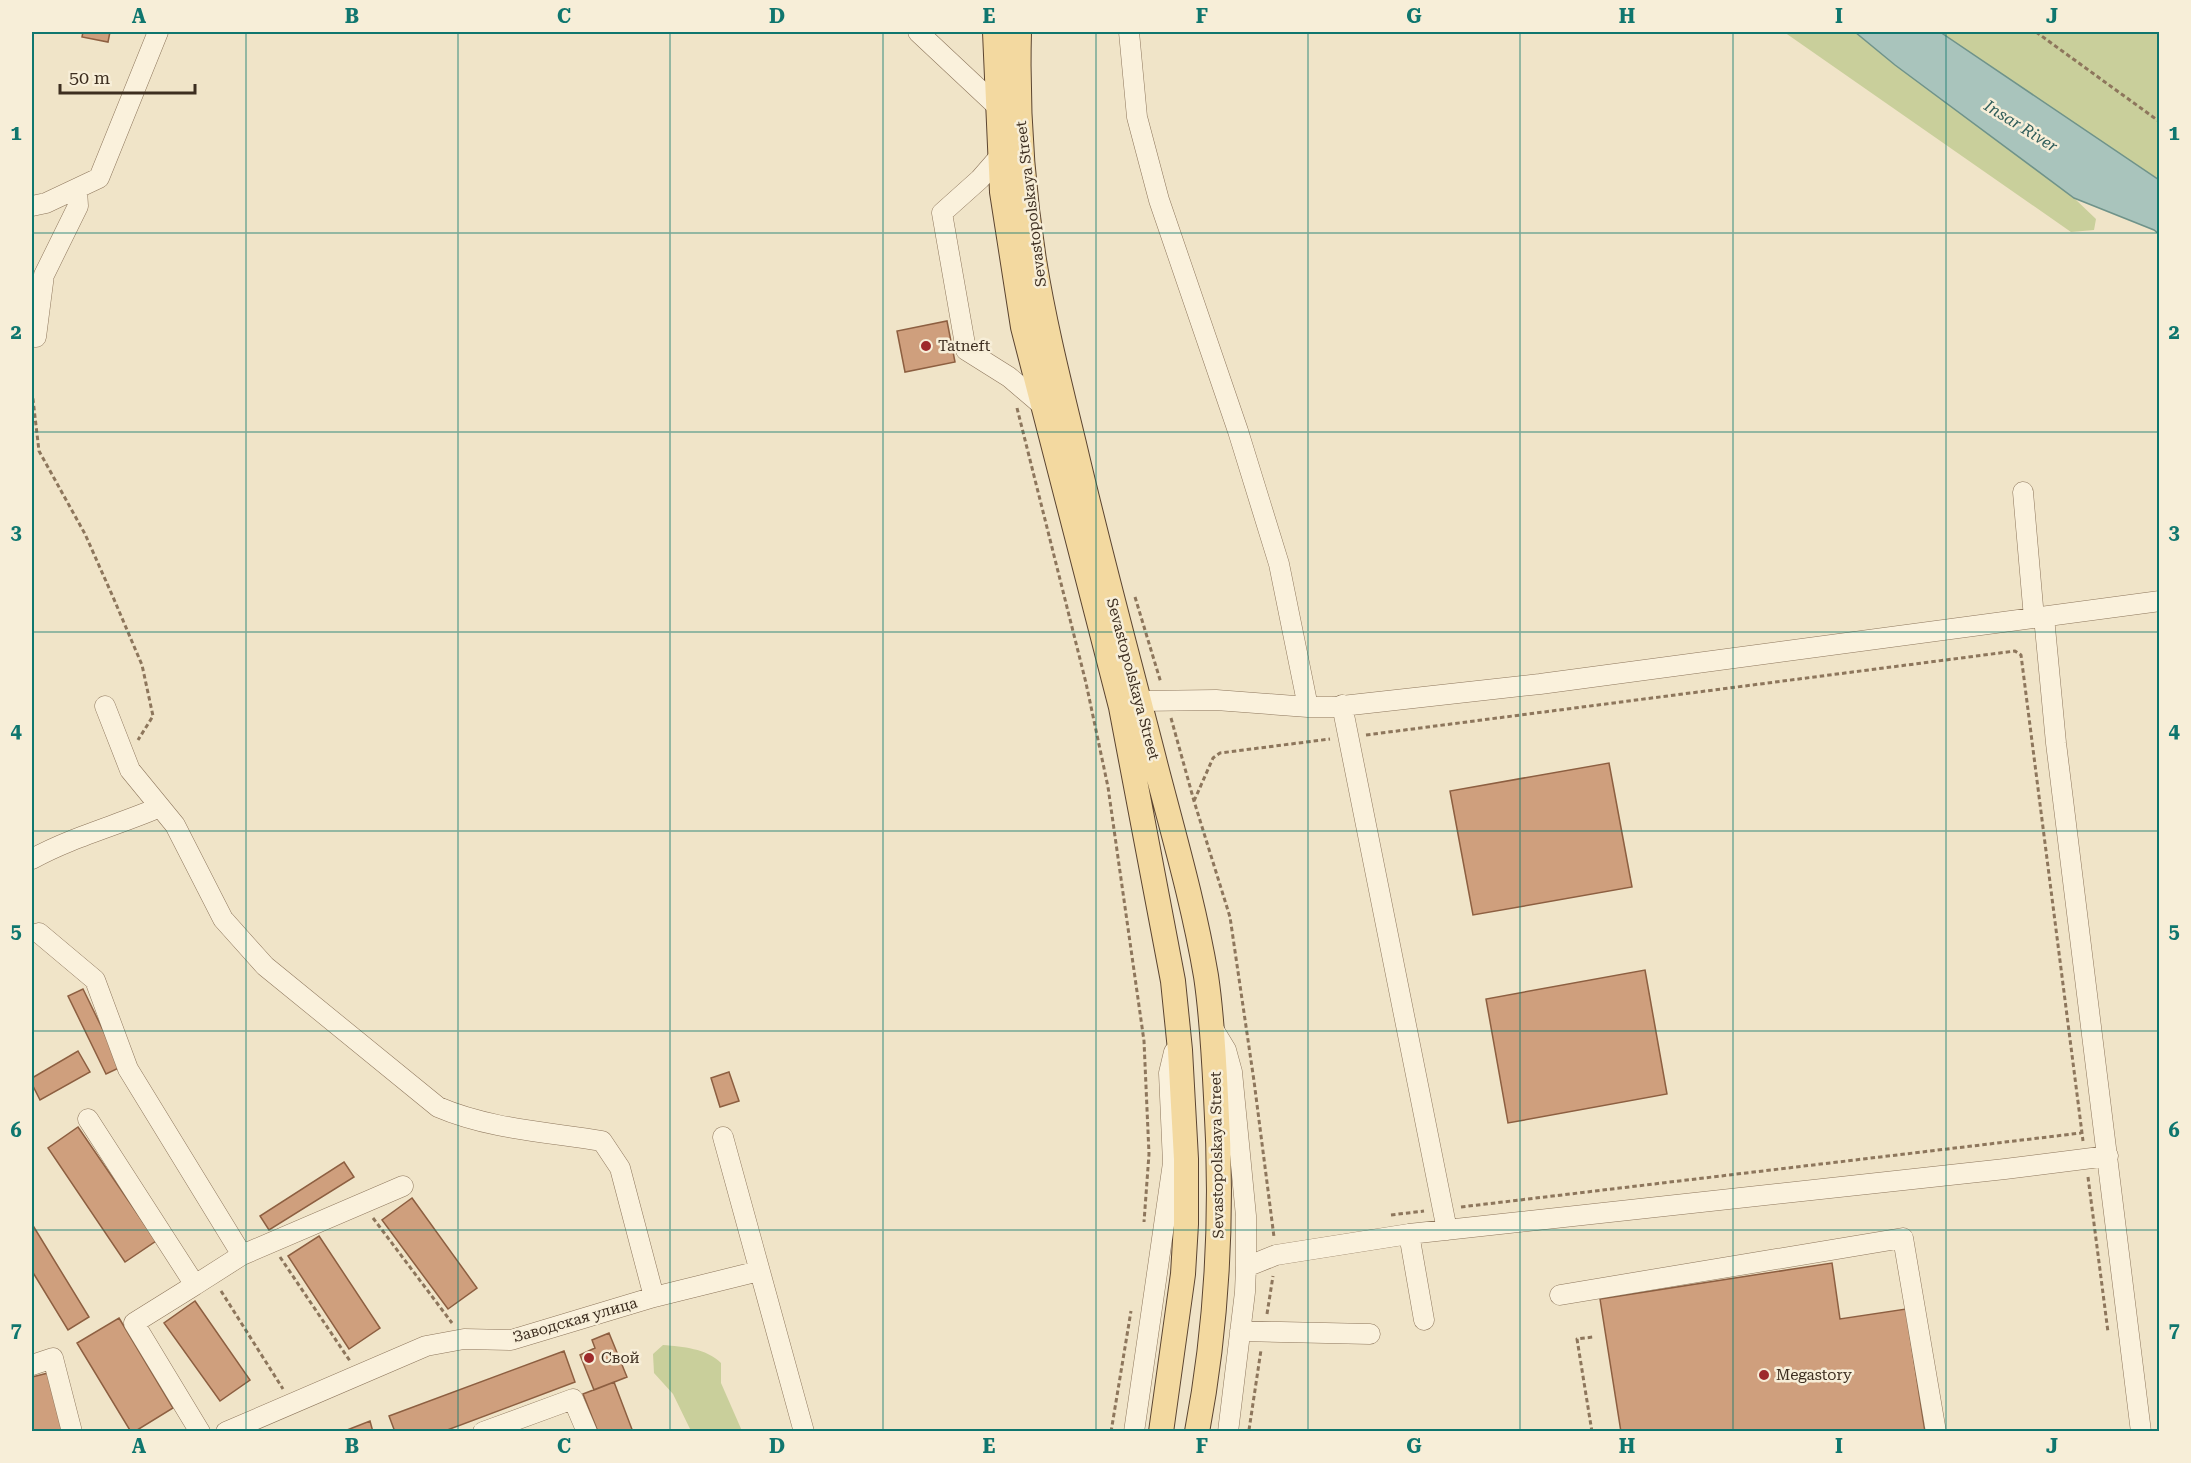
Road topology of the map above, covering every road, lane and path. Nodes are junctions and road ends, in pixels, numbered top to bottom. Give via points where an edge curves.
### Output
1 (158, 32) edge
2 (918, 32) edge
3 (995, 32) edge
4 (1019, 32) edge
5 (1129, 32) edge
6 (2036, 32) edge
7 (998, 107) junction
8 (2160, 122) edge
9 (1000, 156) junction
10 (77, 189) junction
11 (32, 206) edge
12 (36, 337) dead end
13 (1009, 377) junction
14 (32, 391) edge
15 (1043, 406) junction
16 (2023, 492) dead end
17 (2160, 601) edge
18 (2039, 618) junction
19 (1139, 701) junction
20 (1342, 705) junction
21 (105, 706) dead end
22 (1308, 707) junction
23 (141, 736) dead end
24 (1348, 737) junction
25 (1194, 801) dead end
26 (160, 807) junction
27 (32, 859) edge
28 (39, 933) dead end
29 (1212, 1027) junction
30 (1179, 1035) junction
31 (88, 1119) dead end
32 (2081, 1133) junction
33 (723, 1137) dead end
34 (2108, 1156) junction
35 (2086, 1159) junction
36 (403, 1186) dead end
37 (362, 1203) junction
38 (1443, 1209) junction
39 (1391, 1215) dead end
40 (1144, 1222) dead end
41 (1447, 1230) junction
42 (1409, 1234) junction
43 (271, 1243) junction
44 (242, 1256) junction
45 (1246, 1267) junction
46 (759, 1271) junction
47 (203, 1280) junction
48 (1560, 1295) dead end
49 (654, 1297) junction
50 (1132, 1301) dead end
51 (1424, 1320) dead end
52 (1240, 1331) junction
53 (1370, 1334) dead end
54 (1593, 1337) dead end
55 (2109, 1337) dead end
56 (464, 1339) junction
57 (32, 1365) edge
58 (360, 1374) junction
59 (292, 1403) junction
60 (72, 1431) edge
61 (200, 1431) edge
62 (226, 1431) edge
63 (483, 1431) edge
64 (587, 1431) edge
65 (804, 1431) edge
66 (1111, 1431) edge
67 (1134, 1431) edge
68 (1161, 1431) edge
69 (1197, 1431) edge
70 (1228, 1431) edge
71 (1592, 1431) edge
72 (1936, 1431) edge
73 (2141, 1431) edge

1 - 10 street via 99,178
2 - 7 street
3 - 7 main road, Sevastopolskaya Street
4 - 19 main road, Sevastopolskaya Street via 1023,165 1034,259 1054,363
5 - 22 street via 1137,117 1159,200 1279,564
6 - 8 path
7 - 9 main road, Sevastopolskaya Street
9 - 13 street via 942,213 966,350
9 - 15 main road, Sevastopolskaya Street via 1023,327
10 - 11 street
10 - 12 street via 78,206 44,275
13 - 15 street
13 - 40 path via 1086,683 1108,787 1144,1041 1149,1154
14 - 23 path via 39,451 85,534 142,665 153,716
15 - 30 main road, Sevastopolskaya Street via 1121,707 1173,981
16 - 18 street
17 - 18 street
18 - 20 street via 1540,684
18 - 34 street
19 - 22 street via 1216,700
19 - 29 main road, Sevastopolskaya Street via 1189,894
20 - 22 street
20 - 24 street
21 - 26 street via 130,770
24 - 25 path via 1220,753 1213,758
24 - 32 path via 2015,651 2021,655
24 - 38 street
26 - 27 street via 50,848
26 - 49 street via 175,825 223,919 265,966 438,1107 486,1123 602,1141 620,1168
28 - 44 street via 95,980 128,1069
29 - 45 street via 1226,1050 1232,1072 1246,1215
29 - 69 main road, Sevastopolskaya Street via 1220,1224 1212,1328
30 - 67 street via 1169,1073 1173,1163
30 - 68 main road, Sevastopolskaya Street via 1186,1224 1183,1274
31 - 47 street
32 - 35 path
32 - 38 path
33 - 46 street
34 - 35 street
34 - 73 street
35 - 41 street
35 - 55 path
36 - 37 street
37 - 43 street
37 - 56 path
38 - 39 path
38 - 41 street
41 - 42 street
42 - 45 street via 1276,1255
42 - 51 street
43 - 44 street
43 - 58 path
44 - 47 street
45 - 52 street
46 - 49 street, Заводская улица
46 - 65 street
47 - 59 path
47 - 61 street via 134,1323
48 - 72 street via 1904,1238
49 - 56 street, Заводская улица via 511,1340
50 - 66 path
52 - 53 street
52 - 70 street
54 - 71 path via 1577,1340
56 - 58 street, Заводская улица via 426,1346
57 - 60 street via 53,1358
58 - 59 street, Заводская улица
59 - 62 street, Заводская улица
63 - 64 street via 573,1399

